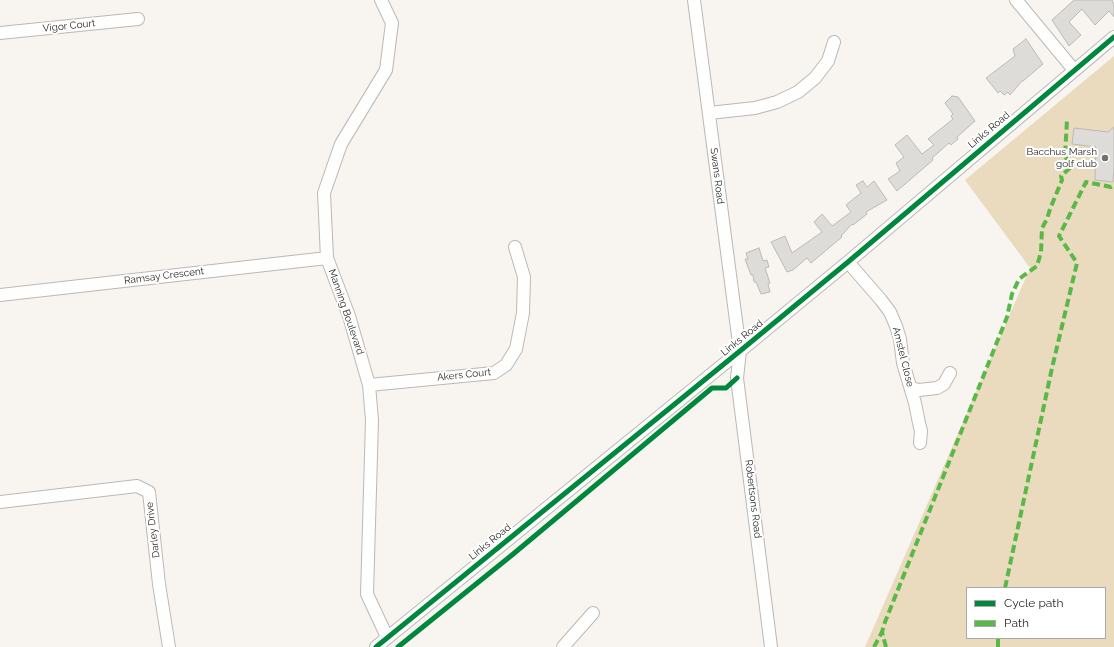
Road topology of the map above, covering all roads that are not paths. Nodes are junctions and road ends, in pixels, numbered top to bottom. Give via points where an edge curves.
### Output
1 (381, 0) edge
2 (694, 0) edge
3 (1016, 0) edge
4 (138, 19) dead end
5 (0, 33) edge
6 (1114, 37) edge
7 (834, 42) dead end
8 (1074, 70) junction
9 (709, 113) junction
10 (515, 247) dead end
11 (327, 258) junction
12 (848, 262) junction
13 (0, 295) edge
14 (740, 352) junction
15 (950, 373) dead end
16 (369, 385) junction
17 (911, 388) junction
18 (920, 443) dead end
19 (0, 502) edge
20 (593, 613) dead end
21 (387, 637) junction
22 (169, 647) edge
23 (376, 647) edge
24 (563, 647) edge
25 (771, 647) edge

1 - 11 street, Manning Boulevard via 392,23 386,70 341,144 324,193
2 - 9 street, Swans Road
3 - 8 street
4 - 5 street, Vigor Court
6 - 8 street, Links Road
7 - 9 street via 828,61 815,78 798,92 777,102 755,108
8 - 12 street, Links Road
9 - 14 street, Swans Road
10 - 16 street, Akers Court via 524,277 523,313 516,349 506,365 494,372
11 - 13 street, Ramsay Crescent
11 - 16 street, Manning Boulevard via 349,316
12 - 14 street, Links Road
12 - 17 street, Amstel Close via 890,312 900,339 903,364
14 - 21 street, Links Road
14 - 25 street, Robertsons Road via 737,378
15 - 17 street via 944,384 936,388
16 - 21 street, Manning Boulevard via 372,420 367,594
17 - 18 street, Amstel Close via 920,427
19 - 22 street, Darley Drive via 137,486 149,492
20 - 24 street
21 - 23 street, Links Road

